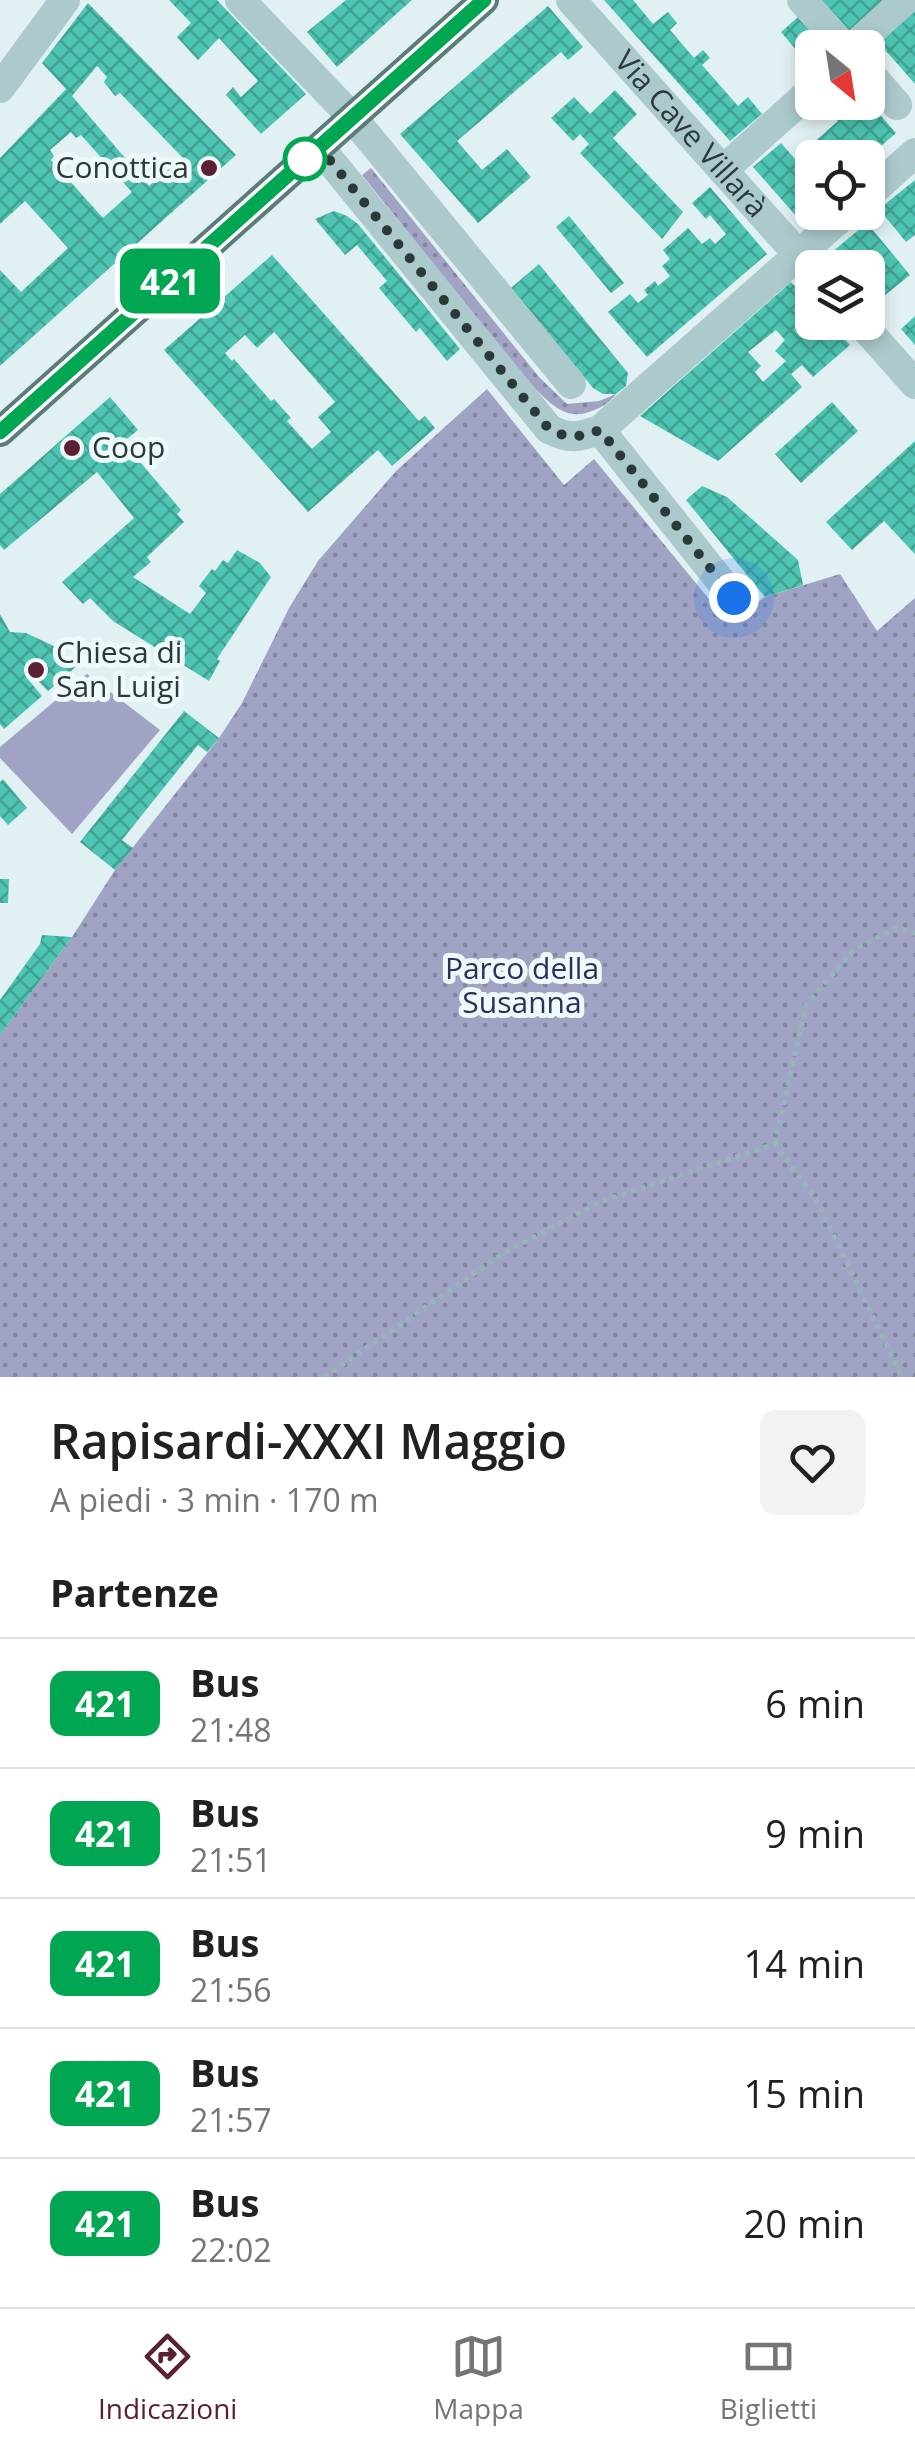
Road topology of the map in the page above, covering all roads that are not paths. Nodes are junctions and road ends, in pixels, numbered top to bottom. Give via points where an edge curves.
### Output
1 (65, 0) edge
2 (240, 0) edge
3 (484, 0) edge
4 (571, 0) edge
5 (802, 0) edge
6 (904, 0) edge
7 (831, 30) edge
8 (869, 30) edge
9 (0, 88) edge
10 (885, 91) edge
11 (795, 105) edge
12 (897, 105) dead end
13 (352, 118) junction
14 (319, 147) junction
15 (915, 153) edge
16 (724, 170) junction
17 (885, 179) edge
18 (832, 230) edge
19 (795, 250) edge
20 (816, 250) edge
21 (795, 271) edge
22 (876, 340) edge
23 (571, 384) dead end
24 (915, 384) edge
25 (600, 430) junction
26 (0, 432) edge
27 (734, 598) dead end

1 - 9 street
2 - 13 street
3 - 13 main road
4 - 16 street, Via Cave Villarà
5 - 7 street
6 - 8 street
10 - 12 street
11 - 16 street
13 - 14 main road
13 - 23 street
14 - 25 street via 549,429 578,438
14 - 26 main road
15 - 17 street
16 - 19 street, Via Cave Villarà
18 - 20 street
21 - 25 street
22 - 24 street
25 - 27 street

